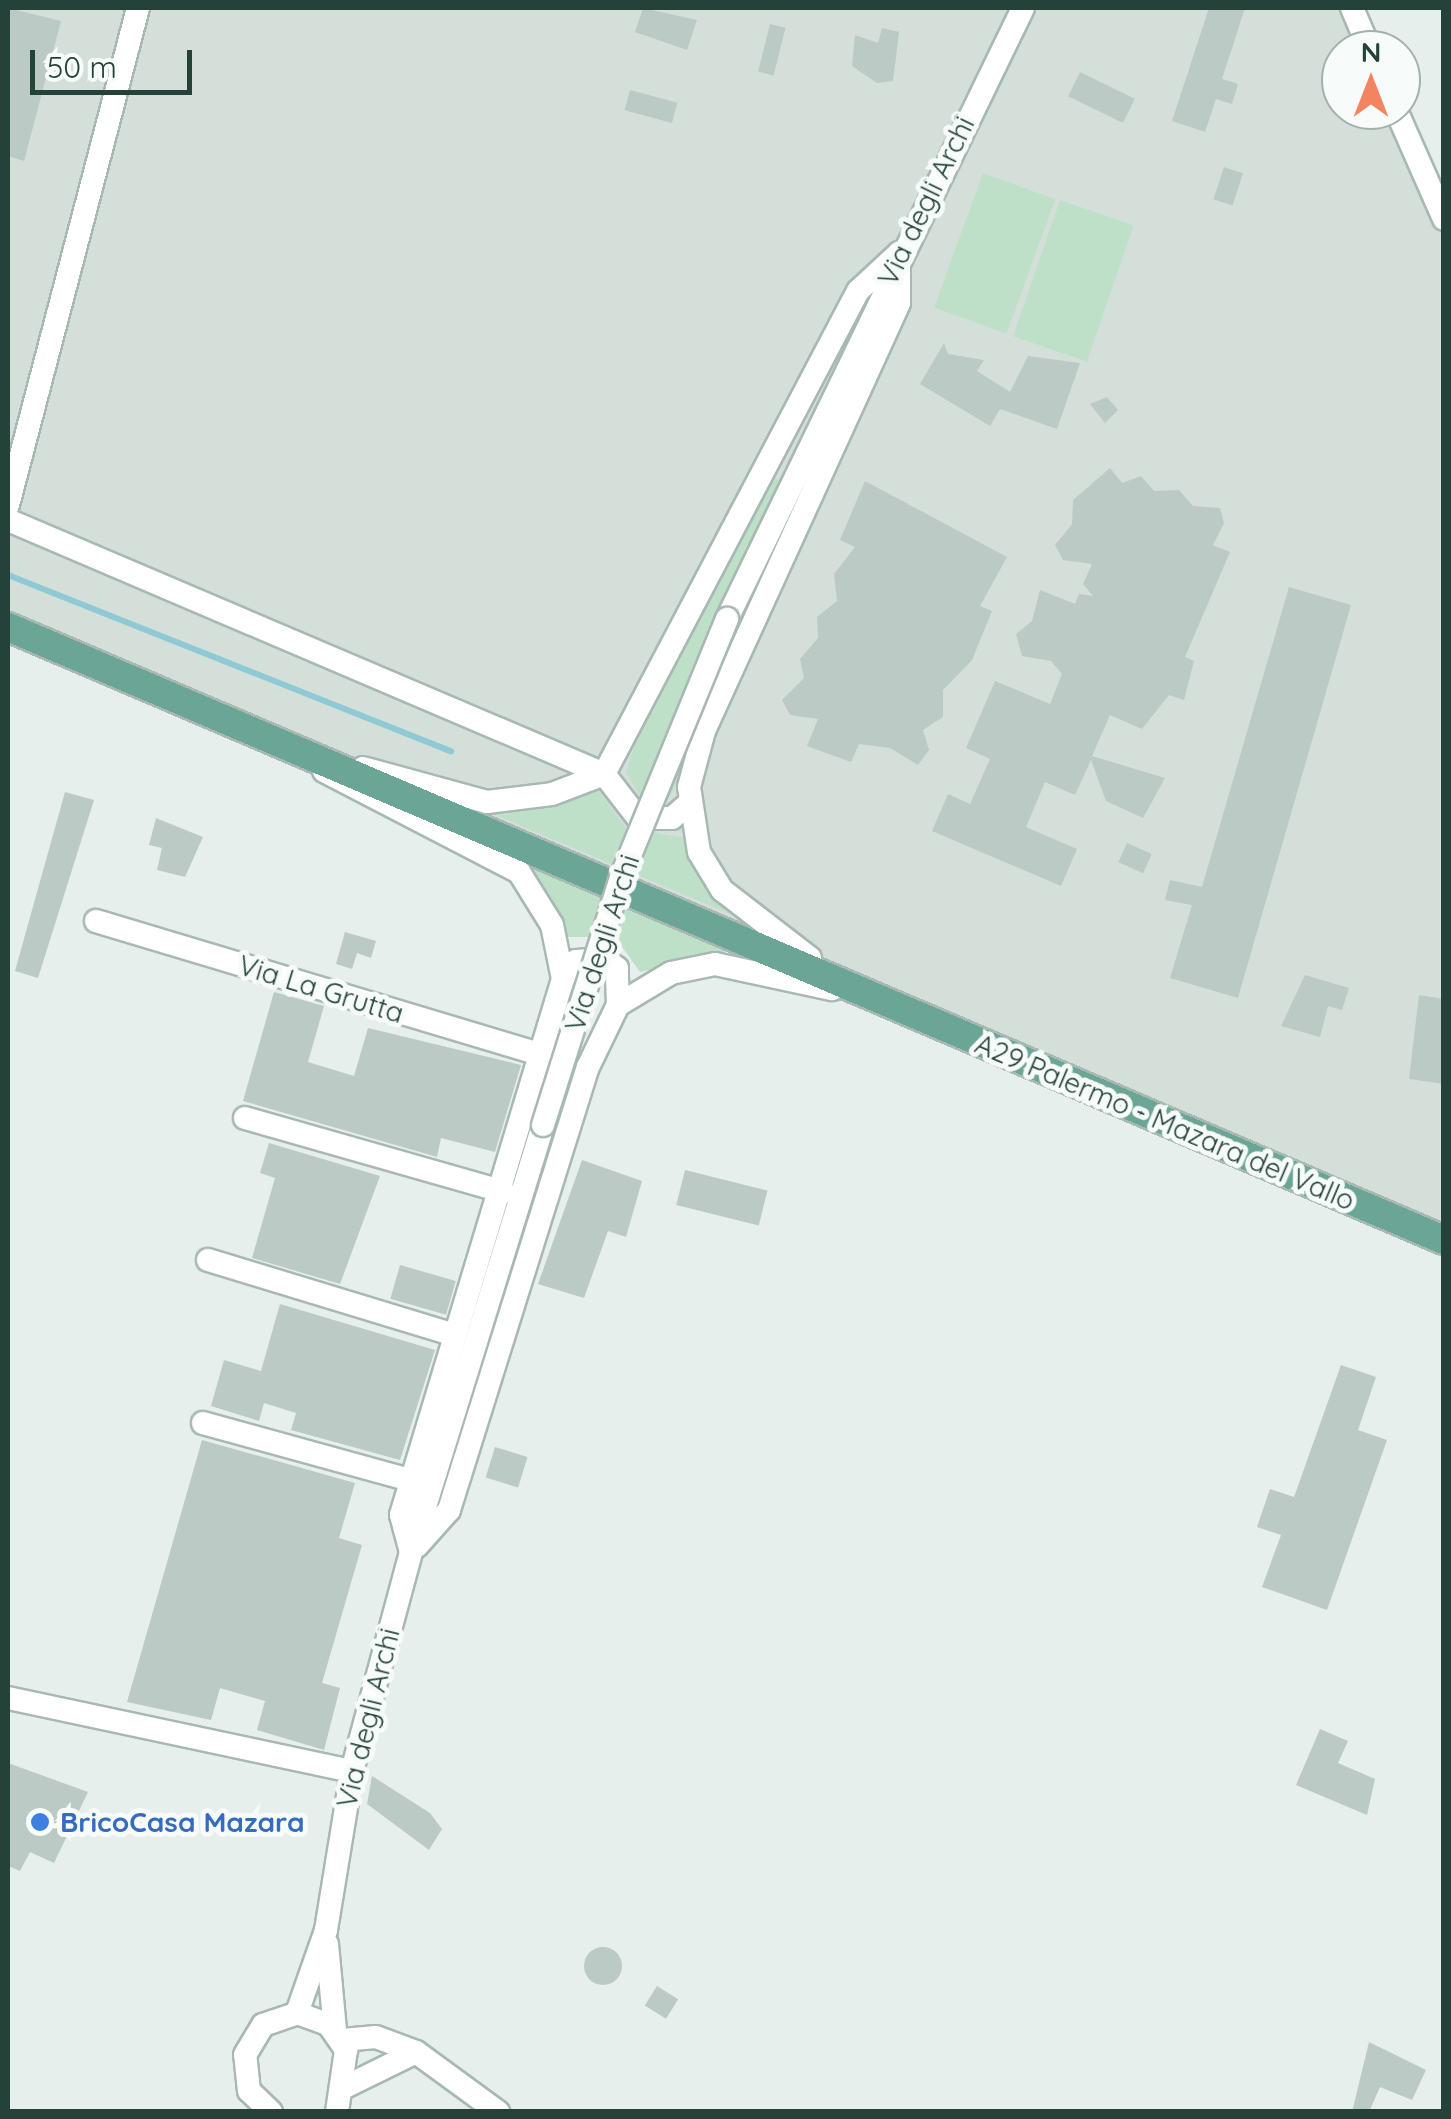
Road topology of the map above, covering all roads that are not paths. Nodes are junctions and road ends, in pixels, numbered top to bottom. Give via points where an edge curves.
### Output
1 (138, 8) edge
2 (1023, 8) edge
3 (1405, 130) edge
4 (1444, 219) edge
5 (899, 253) junction
6 (8, 505) edge
7 (8, 520) edge
8 (8, 627) edge
9 (292, 751) junction
10 (604, 774) junction
11 (688, 804) junction
12 (96, 921) dead end
13 (563, 979) junction
14 (886, 1004) junction
15 (618, 1005) junction
16 (546, 1056) junction
17 (246, 1118) dead end
18 (504, 1192) junction
19 (1444, 1240) edge
20 (208, 1260) dead end
21 (455, 1336) junction
22 (202, 1423) dead end
23 (410, 1480) junction
24 (411, 1552) junction
25 (8, 1698) edge
26 (352, 1770) junction
27 (326, 1930) junction
28 (297, 2014) junction
29 (339, 2036) junction
30 (416, 2052) junction
31 (341, 2096) edge
32 (270, 2112) edge
33 (322, 2112) edge
34 (498, 2112) edge

1 - 6 street
2 - 5 street, Via degli Archi
3 - 4 street
5 - 10 street via 858,291
5 - 11 street via 898,302 704,731
5 - 24 street, Via degli Archi, bridge via 727,619 622,875
7 - 10 street
8 - 9 main road, A29 Palermo - Mazara del Vallo
9 - 10 street via 458,800 515,802
9 - 13 street via 372,802 519,872 552,925
9 - 14 main road, A29 Palermo - Mazara del Vallo
10 - 11 street via 638,818 672,818
11 - 14 street via 699,852 743,913
12 - 16 street, Via La Grutta
13 - 15 street via 576,961 604,959 617,968
13 - 16 street
14 - 15 street via 715,964 671,974
14 - 19 main road, A29 Palermo - Mazara del Vallo
15 - 24 street via 588,1067 450,1510
16 - 18 street
17 - 18 street
18 - 21 street
20 - 21 street
21 - 23 street
22 - 23 street
23 - 24 street via 400,1514
24 - 26 street, Via degli Archi
25 - 26 street
26 - 27 street, Via degli Archi
27 - 28 street, Via degli Archi
27 - 29 street, Via degli Archi
28 - 29 street
28 - 32 street via 263,2025 244,2055 250,2090
29 - 30 street via 376,2037
29 - 31 street, Via degli Archi
30 - 31 street
30 - 34 street
31 - 33 street

